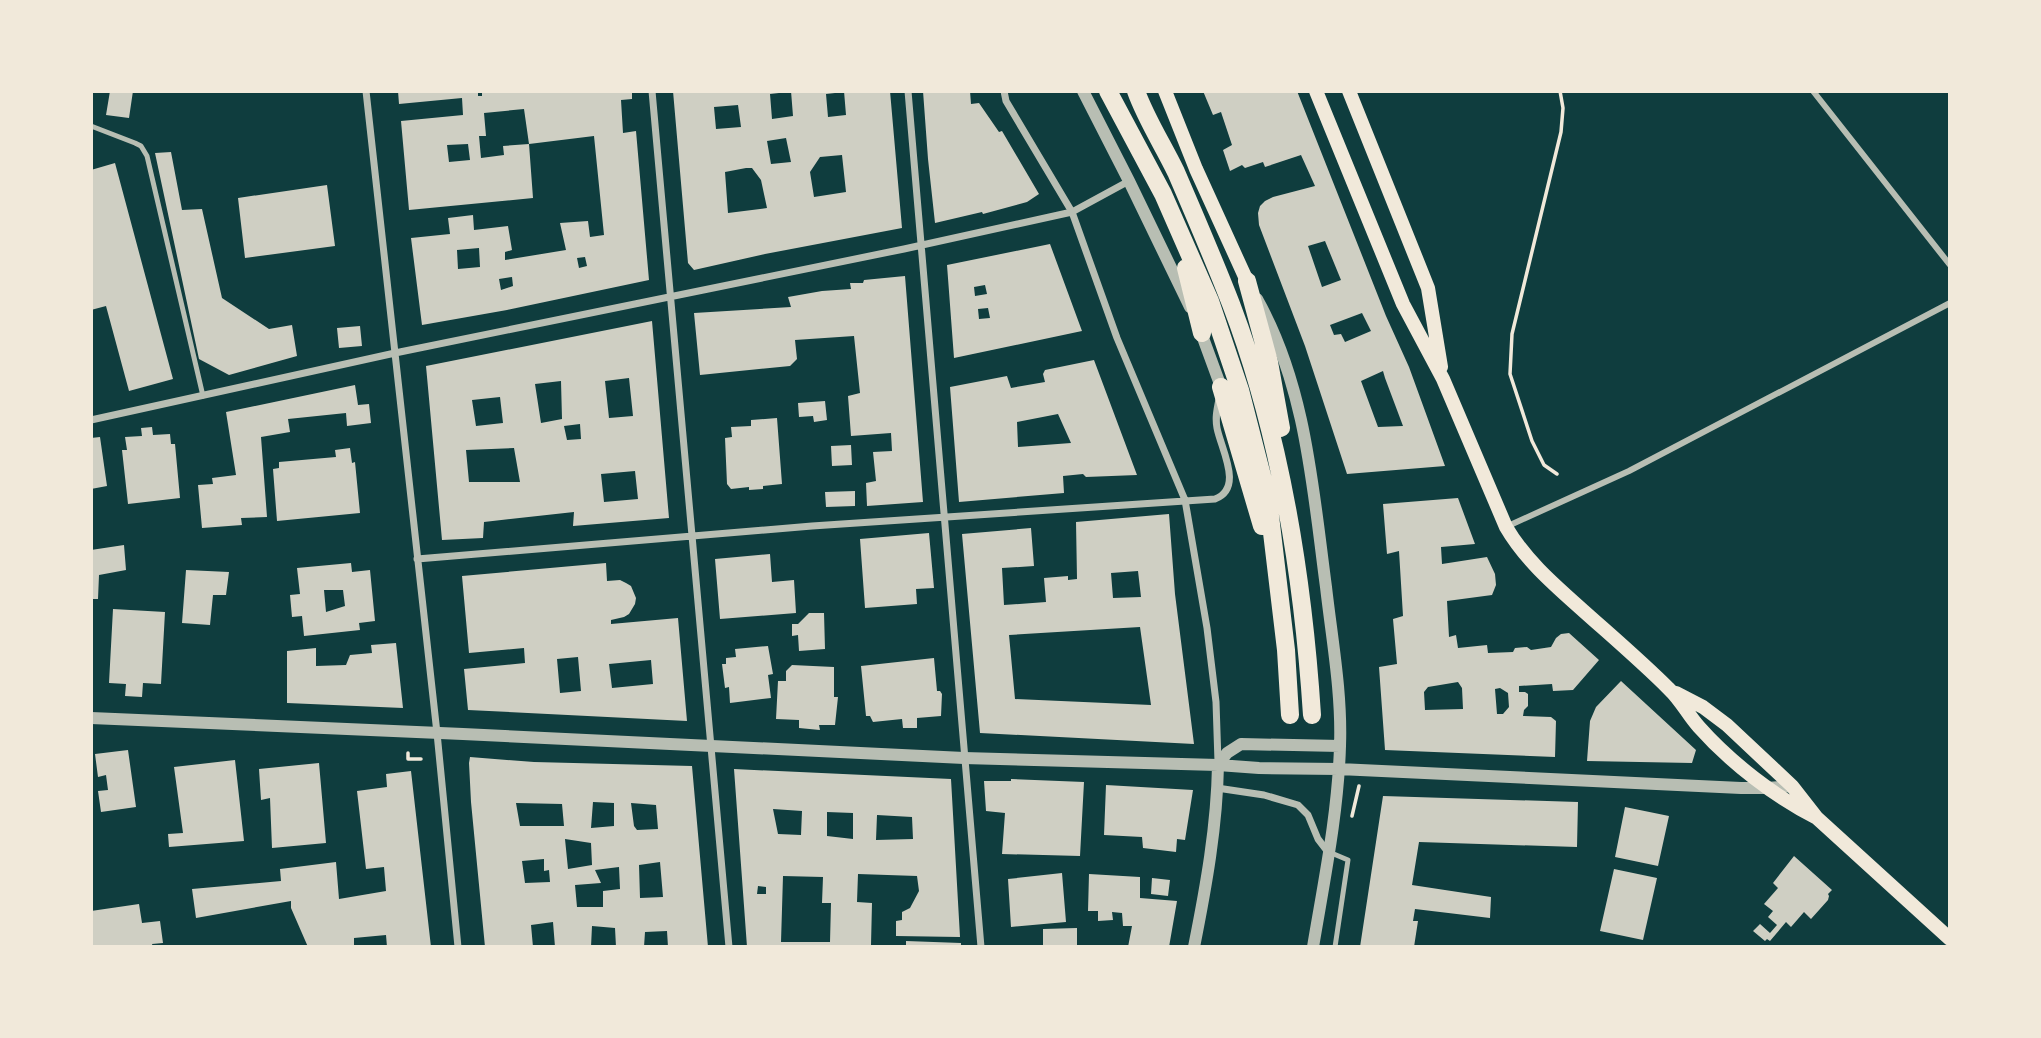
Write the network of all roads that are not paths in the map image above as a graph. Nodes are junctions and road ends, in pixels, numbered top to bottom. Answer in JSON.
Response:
{"nodes":[{"id":1,"x":366,"y":91,"type":"edge"},
{"id":2,"x":652,"y":91,"type":"edge"},
{"id":3,"x":908,"y":91,"type":"edge"},
{"id":4,"x":1004,"y":91,"type":"edge"},
{"id":5,"x":1083,"y":91,"type":"edge"},
{"id":6,"x":1108,"y":91,"type":"edge"},
{"id":7,"x":1136,"y":91,"type":"edge"},
{"id":8,"x":1165,"y":91,"type":"edge"},
{"id":9,"x":1316,"y":91,"type":"edge"},
{"id":10,"x":1349,"y":91,"type":"edge"},
{"id":11,"x":1813,"y":91,"type":"edge"},
{"id":12,"x":91,"y":126,"type":"edge"},
{"id":13,"x":1129,"y":181,"type":"junction"},
{"id":14,"x":1072,"y":212,"type":"junction"},
{"id":15,"x":1175,"y":223,"type":"junction"},
{"id":16,"x":921,"y":245,"type":"junction"},
{"id":17,"x":1950,"y":265,"type":"edge"},
{"id":18,"x":1247,"y":281,"type":"junction"},
{"id":19,"x":670,"y":296,"type":"junction"},
{"id":20,"x":1948,"y":304,"type":"edge"},
{"id":21,"x":1202,"y":333,"type":"junction"},
{"id":22,"x":395,"y":353,"type":"junction"},
{"id":23,"x":1443,"y":379,"type":"junction"},
{"id":24,"x":1221,"y":387,"type":"junction"},
{"id":25,"x":203,"y":396,"type":"junction"},
{"id":26,"x":91,"y":420,"type":"edge"},
{"id":27,"x":1285,"y":495,"type":"junction"},
{"id":28,"x":1185,"y":500,"type":"junction"},
{"id":29,"x":944,"y":518,"type":"junction"},
{"id":30,"x":1506,"y":527,"type":"junction"},
{"id":31,"x":691,"y":536,"type":"junction"},
{"id":32,"x":417,"y":559,"type":"junction"},
{"id":33,"x":1277,"y":577,"type":"junction"},
{"id":34,"x":1672,"y":691,"type":"junction"},
{"id":35,"x":1290,"y":715,"type":"dead end"},
{"id":36,"x":1312,"y":715,"type":"dead end"},
{"id":37,"x":91,"y":719,"type":"edge"},
{"id":38,"x":437,"y":733,"type":"junction"},
{"id":39,"x":710,"y":746,"type":"junction"},
{"id":40,"x":1340,"y":746,"type":"junction"},
{"id":41,"x":964,"y":758,"type":"junction"},
{"id":42,"x":1218,"y":765,"type":"junction"},
{"id":43,"x":1339,"y":769,"type":"junction"},
{"id":44,"x":1792,"y":786,"type":"junction"},
{"id":45,"x":1217,"y":788,"type":"junction"},
{"id":46,"x":1767,"y":788,"type":"junction"},
{"id":47,"x":1817,"y":818,"type":"junction"},
{"id":48,"x":1329,"y":852,"type":"junction"},
{"id":49,"x":1950,"y":939,"type":"edge"},
{"id":50,"x":458,"y":947,"type":"edge"},
{"id":51,"x":729,"y":947,"type":"edge"},
{"id":52,"x":981,"y":947,"type":"edge"},
{"id":53,"x":1194,"y":947,"type":"edge"},
{"id":54,"x":1313,"y":947,"type":"edge"},
{"id":55,"x":1335,"y":947,"type":"edge"}],
"edges":[{"from":1,"to":22,"type":"street"},
{"from":2,"to":19,"type":"street"},
{"from":3,"to":16,"type":"street"},
{"from":4,"to":14,"type":"street"},
{"from":5,"to":13,"type":"street"},
{"from":6,"to":15,"type":"main road"},
{"from":7,"to":27,"type":"main road"},
{"from":8,"to":18,"type":"main road"},
{"from":9,"to":23,"type":"main road"},
{"from":10,"to":23,"type":"main road"},
{"from":11,"to":17,"type":"street"},
{"from":12,"to":25,"type":"lane"},
{"from":13,"to":14,"type":"street"},
{"from":13,"to":21,"type":"street"},
{"from":14,"to":16,"type":"street"},
{"from":14,"to":28,"type":"street"},
{"from":15,"to":21,"type":"main road"},
{"from":15,"to":33,"type":"main road"},
{"from":16,"to":19,"type":"street"},
{"from":16,"to":29,"type":"street"},
{"from":18,"to":27,"type":"main road"},
{"from":18,"to":40,"type":"street"},
{"from":19,"to":22,"type":"street"},
{"from":19,"to":31,"type":"street"},
{"from":20,"to":30,"type":"street"},
{"from":21,"to":24,"type":"street"},
{"from":22,"to":25,"type":"street"},
{"from":22,"to":32,"type":"street"},
{"from":23,"to":30,"type":"main road"},
{"from":24,"to":28,"type":"street"},
{"from":24,"to":33,"type":"main road"},
{"from":25,"to":26,"type":"street"},
{"from":27,"to":36,"type":"main road"},
{"from":28,"to":29,"type":"street"},
{"from":28,"to":42,"type":"street"},
{"from":29,"to":31,"type":"street"},
{"from":29,"to":41,"type":"street"},
{"from":30,"to":34,"type":"main road"},
{"from":31,"to":32,"type":"street"},
{"from":31,"to":39,"type":"street"},
{"from":32,"to":38,"type":"street"},
{"from":33,"to":35,"type":"main road"},
{"from":34,"to":44,"type":"main road"},
{"from":34,"to":46,"type":"main road"},
{"from":37,"to":38,"type":"street"},
{"from":38,"to":39,"type":"street"},
{"from":38,"to":50,"type":"street"},
{"from":39,"to":41,"type":"street"},
{"from":39,"to":51,"type":"street"},
{"from":40,"to":42,"type":"street"},
{"from":40,"to":43,"type":"street"},
{"from":41,"to":42,"type":"street"},
{"from":41,"to":52,"type":"street"},
{"from":42,"to":43,"type":"street"},
{"from":42,"to":45,"type":"street"},
{"from":43,"to":46,"type":"street"},
{"from":43,"to":48,"type":"street"},
{"from":44,"to":46,"type":"street"},
{"from":44,"to":47,"type":"main road"},
{"from":45,"to":48,"type":"street"},
{"from":45,"to":53,"type":"street"},
{"from":46,"to":47,"type":"main road"},
{"from":47,"to":49,"type":"main road"},
{"from":48,"to":54,"type":"street"},
{"from":48,"to":55,"type":"lane"}]}
